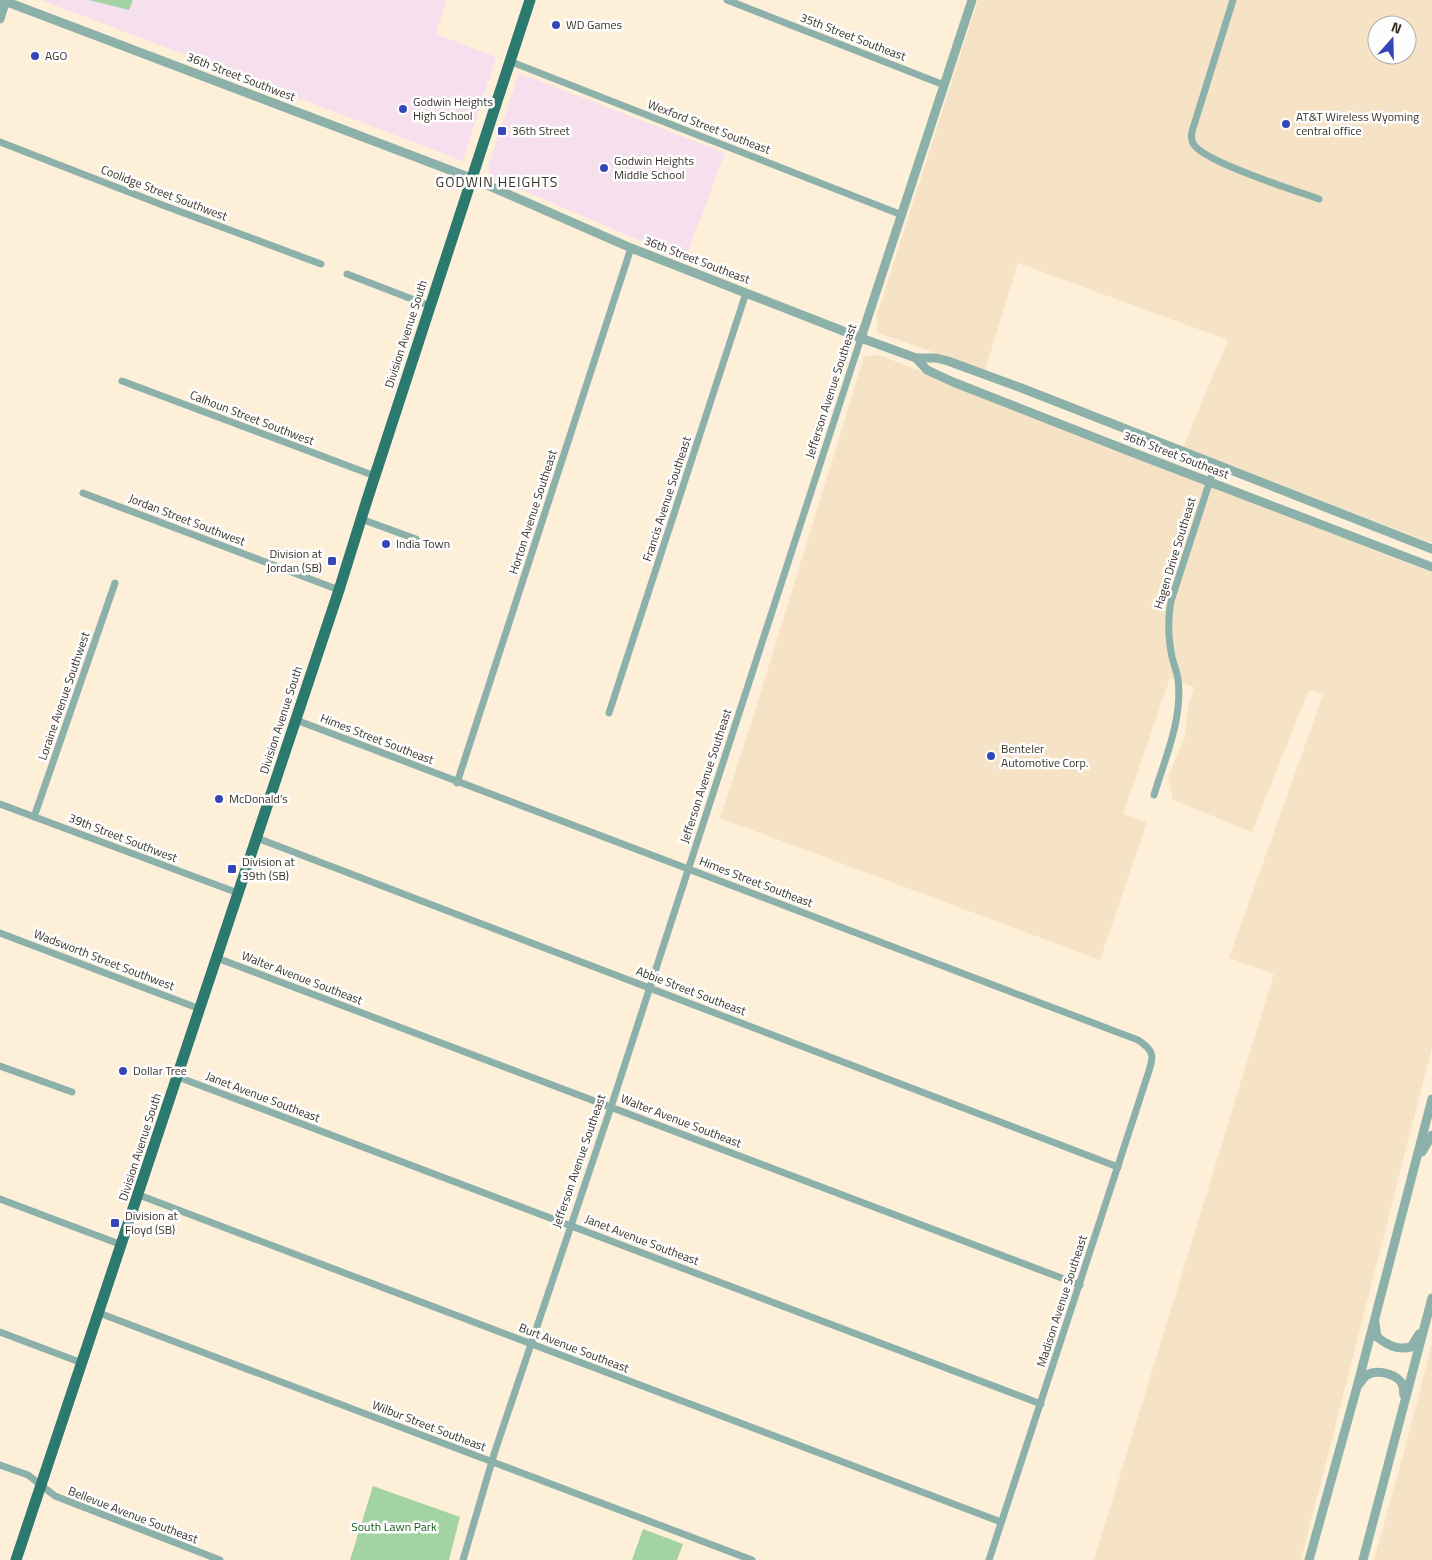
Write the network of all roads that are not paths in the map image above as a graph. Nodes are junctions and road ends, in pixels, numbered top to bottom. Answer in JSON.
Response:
{"nodes":[{"id":1,"x":5,"y":0,"type":"edge"},
{"id":2,"x":530,"y":0,"type":"edge"},
{"id":3,"x":727,"y":0,"type":"edge"},
{"id":4,"x":972,"y":0,"type":"edge"},
{"id":5,"x":1233,"y":0,"type":"edge"},
{"id":6,"x":0,"y":19,"type":"edge"},
{"id":7,"x":509,"y":61,"type":"junction"},
{"id":8,"x":944,"y":85,"type":"junction"},
{"id":9,"x":0,"y":142,"type":"edge"},
{"id":10,"x":471,"y":178,"type":"junction"},
{"id":11,"x":1319,"y":199,"type":"dead end"},
{"id":12,"x":902,"y":215,"type":"junction"},
{"id":13,"x":631,"y":248,"type":"junction"},
{"id":14,"x":321,"y":264,"type":"dead end"},
{"id":15,"x":347,"y":274,"type":"dead end"},
{"id":16,"x":746,"y":293,"type":"junction"},
{"id":17,"x":430,"y":306,"type":"junction"},
{"id":18,"x":861,"y":338,"type":"junction"},
{"id":19,"x":916,"y":358,"type":"junction"},
{"id":20,"x":122,"y":381,"type":"dead end"},
{"id":21,"x":1215,"y":465,"type":"junction"},
{"id":22,"x":375,"y":476,"type":"junction"},
{"id":23,"x":1209,"y":482,"type":"junction"},
{"id":24,"x":83,"y":493,"type":"dead end"},
{"id":25,"x":361,"y":519,"type":"junction"},
{"id":26,"x":416,"y":539,"type":"dead end"},
{"id":27,"x":1432,"y":549,"type":"edge"},
{"id":28,"x":1432,"y":567,"type":"edge"},
{"id":29,"x":116,"y":583,"type":"dead end"},
{"id":30,"x":339,"y":590,"type":"junction"},
{"id":31,"x":608,"y":713,"type":"dead end"},
{"id":32,"x":296,"y":720,"type":"junction"},
{"id":33,"x":457,"y":783,"type":"junction"},
{"id":34,"x":1154,"y":795,"type":"dead end"},
{"id":35,"x":0,"y":804,"type":"edge"},
{"id":36,"x":34,"y":817,"type":"junction"},
{"id":37,"x":257,"y":838,"type":"junction"},
{"id":38,"x":689,"y":868,"type":"junction"},
{"id":39,"x":238,"y":893,"type":"junction"},
{"id":40,"x":0,"y":933,"type":"edge"},
{"id":41,"x":217,"y":958,"type":"junction"},
{"id":42,"x":649,"y":987,"type":"junction"},
{"id":43,"x":200,"y":1009,"type":"junction"},
{"id":44,"x":1150,"y":1049,"type":"joint"},
{"id":45,"x":0,"y":1066,"type":"edge"},
{"id":46,"x":178,"y":1076,"type":"junction"},
{"id":47,"x":72,"y":1092,"type":"dead end"},
{"id":48,"x":1432,"y":1099,"type":"edge"},
{"id":49,"x":611,"y":1107,"type":"junction"},
{"id":50,"x":1432,"y":1135,"type":"edge"},
{"id":51,"x":1415,"y":1164,"type":"junction"},
{"id":52,"x":1118,"y":1167,"type":"junction"},
{"id":53,"x":139,"y":1195,"type":"junction"},
{"id":54,"x":0,"y":1199,"type":"edge"},
{"id":55,"x":570,"y":1224,"type":"junction"},
{"id":56,"x":122,"y":1244,"type":"junction"},
{"id":57,"x":1080,"y":1285,"type":"junction"},
{"id":58,"x":1432,"y":1298,"type":"edge"},
{"id":59,"x":99,"y":1313,"type":"junction"},
{"id":60,"x":1374,"y":1320,"type":"junction"},
{"id":61,"x":1425,"y":1325,"type":"junction"},
{"id":62,"x":0,"y":1332,"type":"edge"},
{"id":63,"x":531,"y":1343,"type":"junction"},
{"id":64,"x":82,"y":1363,"type":"junction"},
{"id":65,"x":1357,"y":1387,"type":"junction"},
{"id":66,"x":1404,"y":1402,"type":"junction"},
{"id":67,"x":1041,"y":1404,"type":"junction"},
{"id":68,"x":491,"y":1462,"type":"junction"},
{"id":69,"x":0,"y":1465,"type":"edge"},
{"id":70,"x":41,"y":1486,"type":"junction"},
{"id":71,"x":1001,"y":1522,"type":"junction"},
{"id":72,"x":1313,"y":1547,"type":"junction"},
{"id":73,"x":16,"y":1560,"type":"edge"},
{"id":74,"x":220,"y":1560,"type":"edge"},
{"id":75,"x":463,"y":1560,"type":"edge"},
{"id":76,"x":752,"y":1560,"type":"edge"},
{"id":77,"x":989,"y":1560,"type":"edge"},
{"id":78,"x":1309,"y":1560,"type":"edge"},
{"id":79,"x":1313,"y":1560,"type":"edge"},
{"id":80,"x":1363,"y":1560,"type":"edge"}],
"edges":[{"from":1,"to":6,"type":"street"},
{"from":1,"to":10,"type":"street","name":"36th Street Southwest"},
{"from":2,"to":7,"type":"main road","name":"Division Avenue South"},
{"from":3,"to":8,"type":"street","name":"35th Street Southeast"},
{"from":4,"to":8,"type":"street","name":"Jefferson Avenue Southeast"},
{"from":5,"to":11,"type":"street"},
{"from":7,"to":10,"type":"main road","name":"Division Avenue South"},
{"from":7,"to":12,"type":"street","name":"Wexford Street Southeast"},
{"from":8,"to":12,"type":"street","name":"Jefferson Avenue Southeast"},
{"from":9,"to":14,"type":"street","name":"Coolidge Street Southwest"},
{"from":10,"to":13,"type":"street","name":"36th Street Southeast"},
{"from":10,"to":17,"type":"main road","name":"Division Avenue South"},
{"from":12,"to":18,"type":"street","name":"Jefferson Avenue Southeast"},
{"from":13,"to":16,"type":"street","name":"36th Street Southeast"},
{"from":13,"to":33,"type":"street","name":"Horton Avenue Southeast"},
{"from":15,"to":17,"type":"street"},
{"from":16,"to":18,"type":"street","name":"36th Street Southeast"},
{"from":16,"to":31,"type":"street","name":"Francis Avenue Southeast"},
{"from":17,"to":22,"type":"main road","name":"Division Avenue South"},
{"from":18,"to":19,"type":"street","name":"36th Street Southeast"},
{"from":18,"to":38,"type":"street","name":"Jefferson Avenue Southeast"},
{"from":19,"to":21,"type":"street","name":"36th Street Southeast"},
{"from":19,"to":23,"type":"street","name":"36th Street Southeast"},
{"from":20,"to":22,"type":"street","name":"Calhoun Street Southwest"},
{"from":21,"to":23,"type":"street","name":"Hagen Drive Southeast"},
{"from":21,"to":27,"type":"street","name":"36th Street Southeast"},
{"from":22,"to":25,"type":"main road","name":"Division Avenue South"},
{"from":23,"to":28,"type":"street","name":"36th Street Southeast"},
{"from":23,"to":34,"type":"street","name":"Hagen Drive Southeast"},
{"from":24,"to":30,"type":"street","name":"Jordan Street Southwest"},
{"from":25,"to":26,"type":"street"},
{"from":25,"to":30,"type":"main road","name":"Division Avenue South"},
{"from":29,"to":36,"type":"street","name":"Loraine Avenue Southwest"},
{"from":30,"to":32,"type":"main road","name":"Division Avenue South"},
{"from":32,"to":33,"type":"street","name":"Himes Street Southeast"},
{"from":32,"to":37,"type":"main road","name":"Division Avenue South"},
{"from":33,"to":38,"type":"street","name":"Himes Street Southeast"},
{"from":35,"to":36,"type":"street","name":"39th Street Southwest"},
{"from":36,"to":39,"type":"street","name":"39th Street Southwest"},
{"from":37,"to":39,"type":"main road","name":"Division Avenue South"},
{"from":37,"to":42,"type":"street","name":"Abbie Street Southeast"},
{"from":38,"to":42,"type":"street","name":"Jefferson Avenue Southeast"},
{"from":38,"to":44,"type":"street","name":"Himes Street Southeast"},
{"from":39,"to":41,"type":"main road","name":"Division Avenue South"},
{"from":40,"to":43,"type":"street","name":"Wadsworth Street Southwest"},
{"from":41,"to":43,"type":"main road","name":"Division Avenue South"},
{"from":41,"to":49,"type":"street","name":"Walter Avenue Southeast"},
{"from":42,"to":49,"type":"street","name":"Jefferson Avenue Southeast"},
{"from":42,"to":52,"type":"street","name":"Abbie Street Southeast"},
{"from":43,"to":46,"type":"main road","name":"Division Avenue South"},
{"from":44,"to":52,"type":"street","name":"Madison Avenue Southeast"},
{"from":45,"to":47,"type":"street"},
{"from":46,"to":53,"type":"main road","name":"Division Avenue South"},
{"from":46,"to":55,"type":"street","name":"Janet Avenue Southeast"},
{"from":48,"to":51,"type":"street"},
{"from":49,"to":55,"type":"street","name":"Jefferson Avenue Southeast"},
{"from":49,"to":57,"type":"street","name":"Walter Avenue Southeast"},
{"from":50,"to":51,"type":"street"},
{"from":51,"to":60,"type":"street"},
{"from":52,"to":57,"type":"street","name":"Madison Avenue Southeast"},
{"from":53,"to":56,"type":"main road","name":"Division Avenue South"},
{"from":53,"to":63,"type":"street","name":"Burt Avenue Southeast"},
{"from":54,"to":56,"type":"street"},
{"from":55,"to":63,"type":"street","name":"Jefferson Avenue Southeast"},
{"from":55,"to":67,"type":"street","name":"Janet Avenue Southeast"},
{"from":56,"to":59,"type":"main road","name":"Division Avenue South"},
{"from":57,"to":67,"type":"street","name":"Madison Avenue Southeast"},
{"from":58,"to":61,"type":"street"},
{"from":59,"to":64,"type":"main road","name":"Division Avenue South"},
{"from":59,"to":68,"type":"street","name":"Wilbur Street Southeast"},
{"from":60,"to":61,"type":"street"},
{"from":60,"to":65,"type":"street"},
{"from":61,"to":66,"type":"street"},
{"from":62,"to":64,"type":"street"},
{"from":63,"to":68,"type":"street","name":"Jefferson Avenue Southeast"},
{"from":63,"to":71,"type":"street","name":"Burt Avenue Southeast"},
{"from":64,"to":70,"type":"main road","name":"Division Avenue South"},
{"from":65,"to":66,"type":"street"},
{"from":65,"to":72,"type":"street"},
{"from":66,"to":80,"type":"street"},
{"from":67,"to":71,"type":"street","name":"Madison Avenue Southeast"},
{"from":68,"to":75,"type":"street","name":"Jefferson Avenue Southeast"},
{"from":68,"to":76,"type":"street","name":"Wilbur Street Southeast"},
{"from":69,"to":70,"type":"street","name":"Bellevue Avenue Southeast"},
{"from":70,"to":73,"type":"main road","name":"Division Avenue South"},
{"from":70,"to":74,"type":"street","name":"Bellevue Avenue Southeast"},
{"from":71,"to":77,"type":"street","name":"Madison Avenue Southeast"},
{"from":72,"to":78,"type":"street"},
{"from":72,"to":79,"type":"street"}]}
